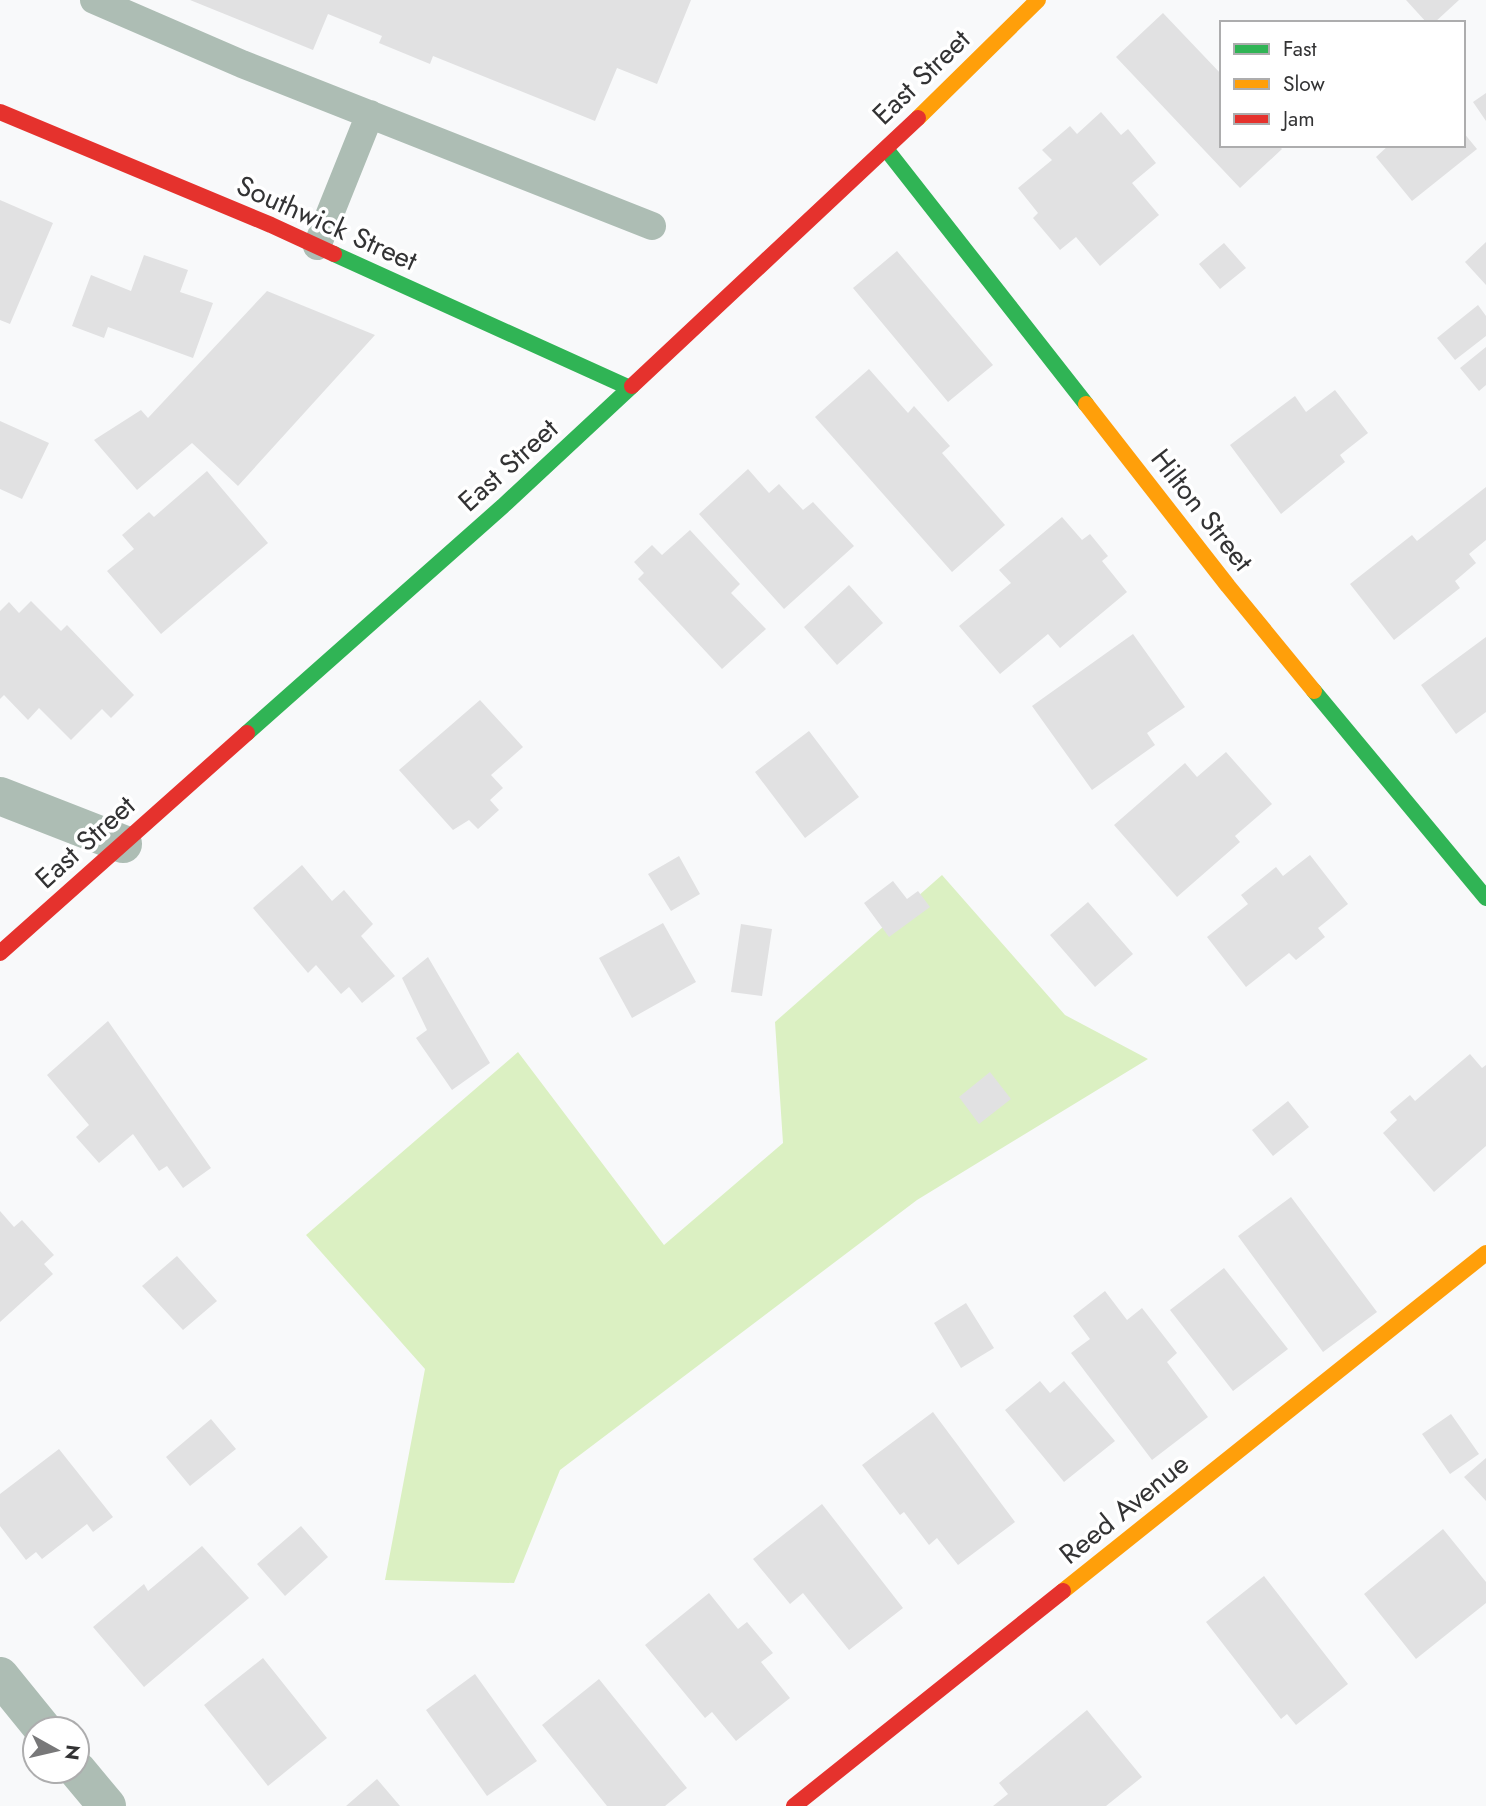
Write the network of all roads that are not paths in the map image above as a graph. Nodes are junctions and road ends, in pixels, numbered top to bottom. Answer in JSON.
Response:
{"nodes":[{"id":1,"x":94,"y":0,"type":"edge"},
{"id":2,"x":1038,"y":0,"type":"edge"},
{"id":3,"x":0,"y":111,"type":"edge"},
{"id":4,"x":370,"y":114,"type":"junction"},
{"id":5,"x":886,"y":149,"type":"junction"},
{"id":6,"x":652,"y":226,"type":"dead end"},
{"id":7,"x":317,"y":246,"type":"junction"},
{"id":8,"x":630,"y":388,"type":"junction"},
{"id":9,"x":0,"y":796,"type":"edge"},
{"id":10,"x":123,"y":844,"type":"junction"},
{"id":11,"x":1486,"y":898,"type":"edge"},
{"id":12,"x":0,"y":953,"type":"edge"},
{"id":13,"x":1486,"y":1253,"type":"edge"},
{"id":14,"x":0,"y":1676,"type":"edge"},
{"id":15,"x":32,"y":1715,"type":"edge"},
{"id":16,"x":90,"y":1785,"type":"edge"},
{"id":17,"x":107,"y":1806,"type":"edge"},
{"id":18,"x":794,"y":1806,"type":"edge"}],
"edges":[{"from":1,"to":4,"type":"lane"},
{"from":2,"to":5,"type":"street","name":"East Street"},
{"from":3,"to":7,"type":"street","name":"Southwick Street"},
{"from":4,"to":6,"type":"lane"},
{"from":4,"to":7,"type":"lane"},
{"from":5,"to":8,"type":"street","name":"East Street"},
{"from":5,"to":11,"type":"street","name":"Hilton Street"},
{"from":7,"to":8,"type":"street","name":"Southwick Street"},
{"from":8,"to":10,"type":"street","name":"East Street"},
{"from":9,"to":10,"type":"street"},
{"from":10,"to":12,"type":"street","name":"East Street"},
{"from":13,"to":18,"type":"street","name":"Reed Avenue"},
{"from":14,"to":15,"type":"street"},
{"from":16,"to":17,"type":"street"}]}
